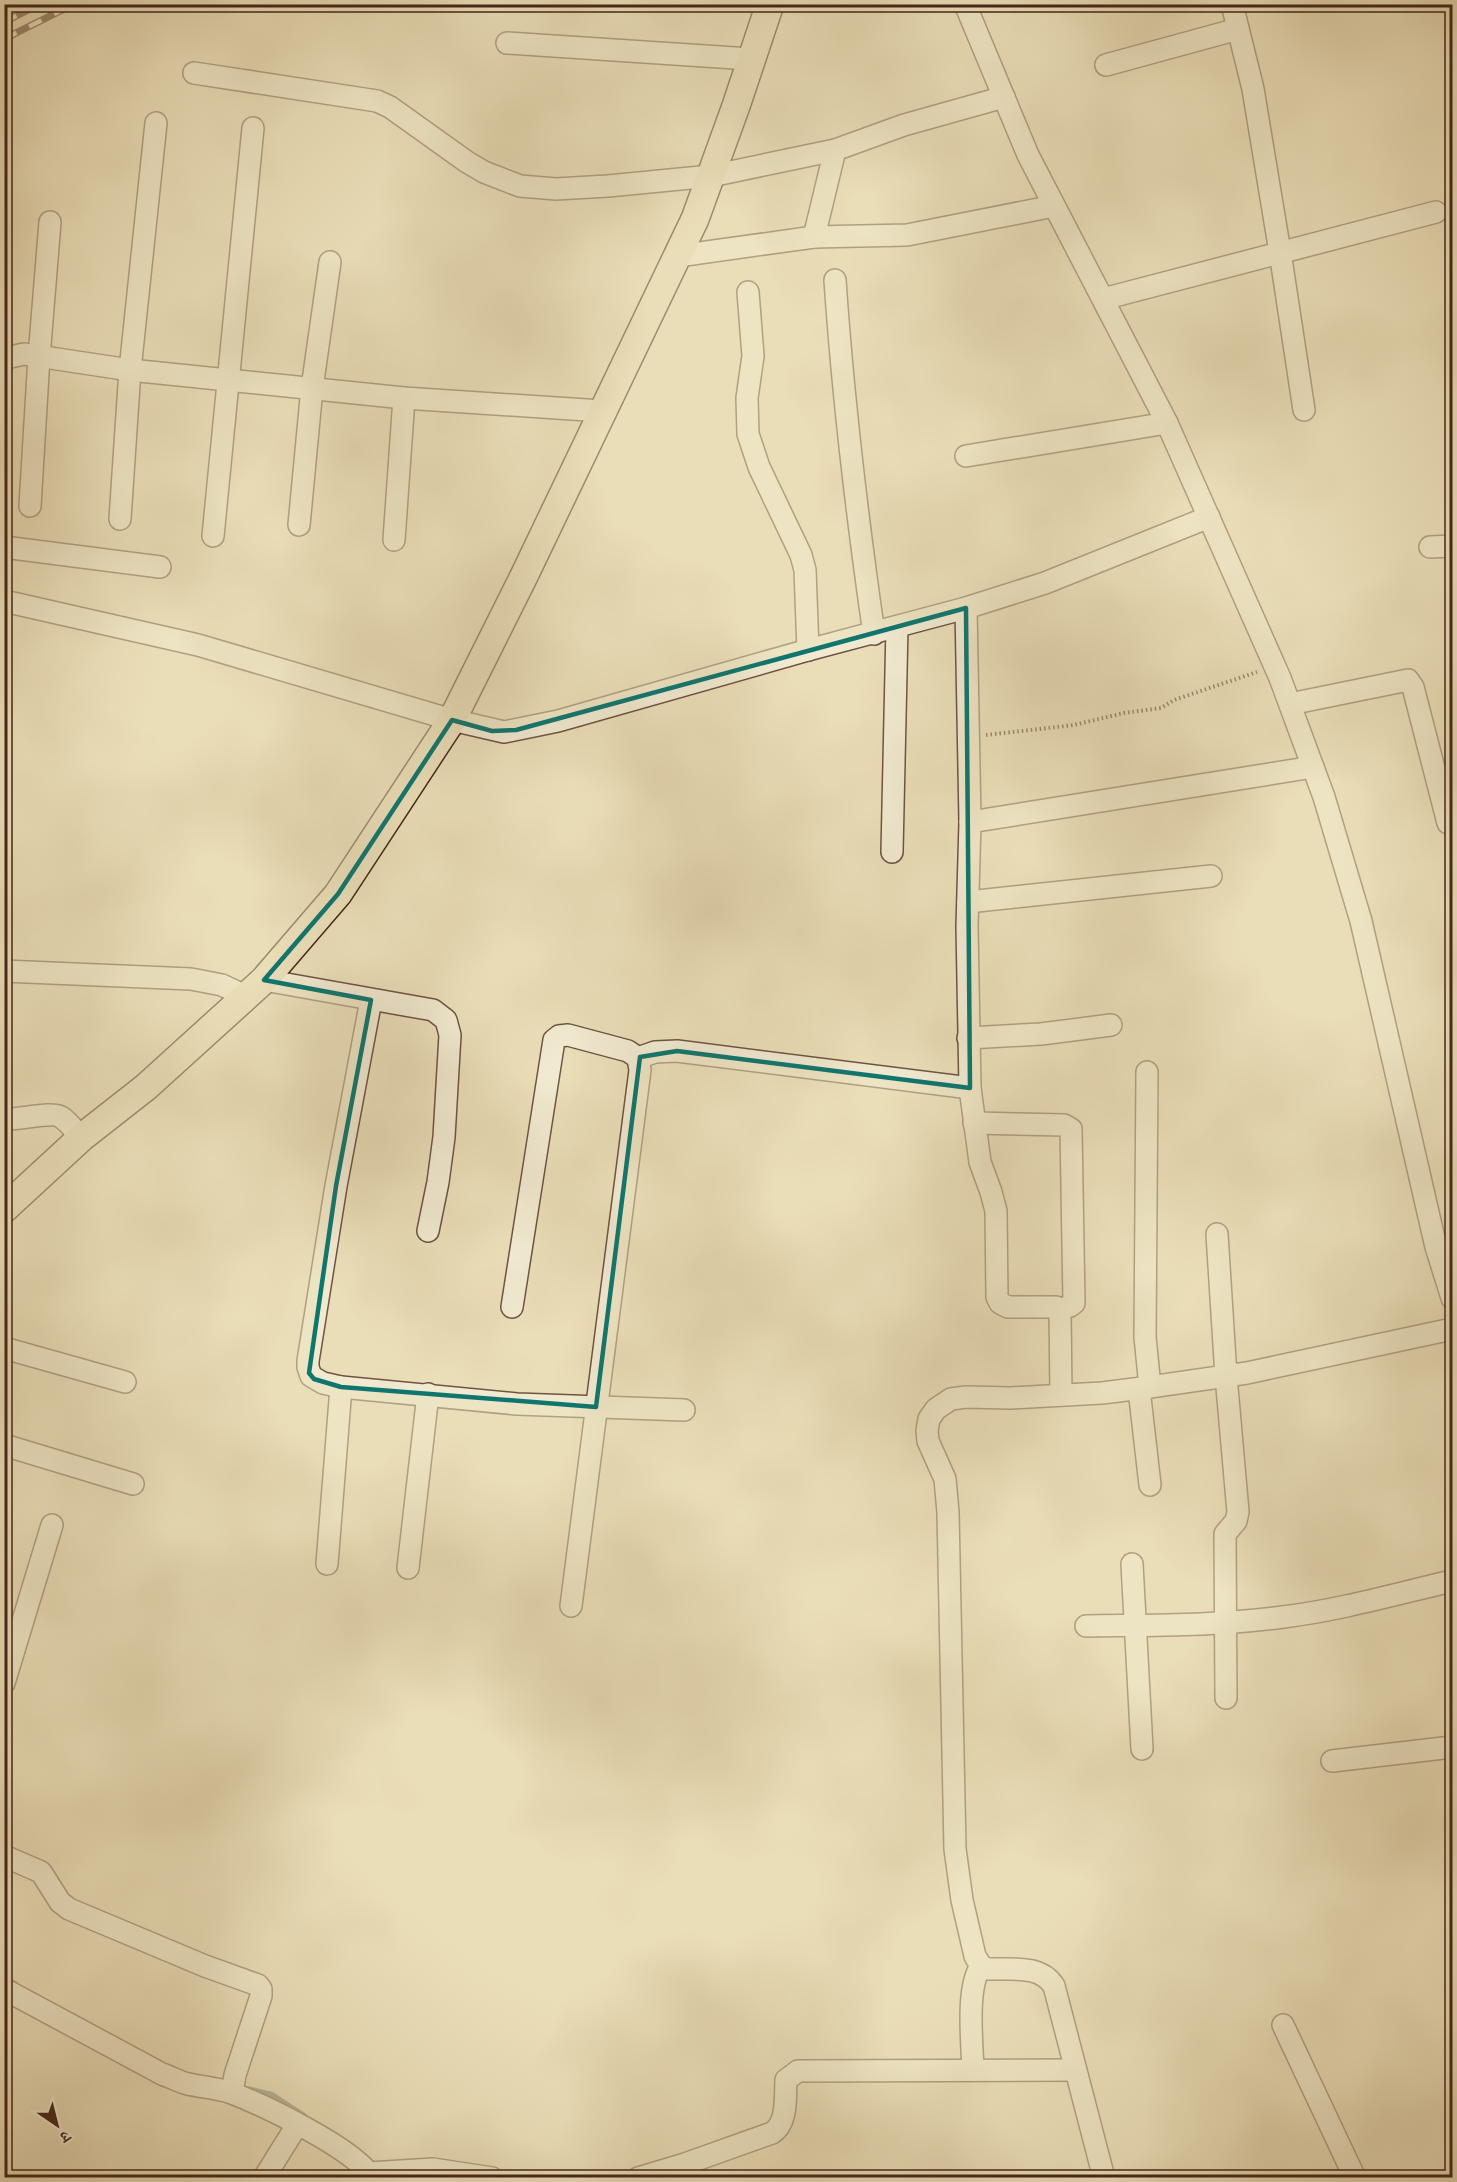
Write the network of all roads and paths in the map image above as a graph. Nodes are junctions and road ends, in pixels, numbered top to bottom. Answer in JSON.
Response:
{"nodes":[{"id":1,"x":770,"y":4,"type":"edge"},
{"id":2,"x":965,"y":4,"type":"edge"},
{"id":3,"x":1232,"y":4,"type":"edge"},
{"id":4,"x":1238,"y":29,"type":"junction"},
{"id":5,"x":507,"y":43,"type":"dead end"},
{"id":6,"x":750,"y":59,"type":"junction"},
{"id":7,"x":1106,"y":65,"type":"dead end"},
{"id":8,"x":194,"y":73,"type":"dead end"},
{"id":9,"x":1004,"y":97,"type":"junction"},
{"id":10,"x":156,"y":123,"type":"dead end"},
{"id":11,"x":253,"y":128,"type":"dead end"},
{"id":12,"x":835,"y":150,"type":"junction"},
{"id":13,"x":711,"y":176,"type":"junction"},
{"id":14,"x":1054,"y":206,"type":"junction"},
{"id":15,"x":1436,"y":212,"type":"dead end"},
{"id":16,"x":50,"y":222,"type":"dead end"},
{"id":17,"x":814,"y":237,"type":"junction"},
{"id":18,"x":1280,"y":252,"type":"junction"},
{"id":19,"x":678,"y":256,"type":"junction"},
{"id":20,"x":330,"y":262,"type":"dead end"},
{"id":21,"x":835,"y":280,"type":"dead end"},
{"id":22,"x":748,"y":291,"type":"dead end"},
{"id":23,"x":1103,"y":299,"type":"junction"},
{"id":24,"x":39,"y":357,"type":"junction"},
{"id":25,"x":4,"y":360,"type":"edge"},
{"id":26,"x":130,"y":370,"type":"junction"},
{"id":27,"x":227,"y":380,"type":"junction"},
{"id":28,"x":312,"y":388,"type":"junction"},
{"id":29,"x":404,"y":398,"type":"junction"},
{"id":30,"x":1304,"y":410,"type":"dead end"},
{"id":31,"x":602,"y":411,"type":"junction"},
{"id":32,"x":1167,"y":423,"type":"junction"},
{"id":33,"x":966,"y":456,"type":"dead end"},
{"id":34,"x":30,"y":506,"type":"dead end"},
{"id":35,"x":1209,"y":517,"type":"junction"},
{"id":36,"x":120,"y":519,"type":"dead end"},
{"id":37,"x":299,"y":525,"type":"dead end"},
{"id":38,"x":213,"y":536,"type":"dead end"},
{"id":39,"x":394,"y":540,"type":"dead end"},
{"id":40,"x":1452,"y":546,"type":"edge"},
{"id":41,"x":4,"y":547,"type":"edge"},
{"id":42,"x":1430,"y":548,"type":"dead end"},
{"id":43,"x":160,"y":567,"type":"dead end"},
{"id":44,"x":4,"y":601,"type":"edge"},
{"id":45,"x":966,"y":608,"type":"junction"},
{"id":46,"x":897,"y":627,"type":"junction"},
{"id":47,"x":874,"y":634,"type":"junction"},
{"id":48,"x":808,"y":650,"type":"junction"},
{"id":49,"x":1275,"y":665,"type":"junction"},
{"id":50,"x":1290,"y":704,"type":"junction"},
{"id":51,"x":452,"y":720,"type":"junction"},
{"id":52,"x":969,"y":736,"type":"junction"},
{"id":53,"x":1313,"y":767,"type":"junction"},
{"id":54,"x":970,"y":822,"type":"junction"},
{"id":55,"x":1448,"y":823,"type":"dead end"},
{"id":56,"x":892,"y":852,"type":"dead end"},
{"id":57,"x":1211,"y":876,"type":"dead end"},
{"id":58,"x":968,"y":902,"type":"junction"},
{"id":59,"x":4,"y":971,"type":"edge"},
{"id":60,"x":255,"y":988,"type":"junction"},
{"id":61,"x":371,"y":1000,"type":"junction"},
{"id":62,"x":1111,"y":1025,"type":"dead end"},
{"id":63,"x":969,"y":1038,"type":"junction"},
{"id":64,"x":638,"y":1058,"type":"junction"},
{"id":65,"x":1147,"y":1072,"type":"dead end"},
{"id":66,"x":970,"y":1088,"type":"junction"},
{"id":67,"x":4,"y":1119,"type":"edge"},
{"id":68,"x":974,"y":1123,"type":"junction"},
{"id":69,"x":81,"y":1138,"type":"junction"},
{"id":70,"x":4,"y":1209,"type":"edge"},
{"id":71,"x":428,"y":1230,"type":"dead end"},
{"id":72,"x":1217,"y":1234,"type":"dead end"},
{"id":73,"x":1452,"y":1298,"type":"edge"},
{"id":74,"x":512,"y":1307,"type":"dead end"},
{"id":75,"x":1059,"y":1310,"type":"junction"},
{"id":76,"x":1452,"y":1329,"type":"edge"},
{"id":77,"x":4,"y":1348,"type":"edge"},
{"id":78,"x":1226,"y":1376,"type":"junction"},
{"id":79,"x":125,"y":1382,"type":"dead end"},
{"id":80,"x":341,"y":1387,"type":"junction"},
{"id":81,"x":1145,"y":1388,"type":"junction"},
{"id":82,"x":428,"y":1394,"type":"junction"},
{"id":83,"x":1061,"y":1395,"type":"junction"},
{"id":84,"x":596,"y":1407,"type":"junction"},
{"id":85,"x":684,"y":1410,"type":"dead end"},
{"id":86,"x":4,"y":1445,"type":"edge"},
{"id":87,"x":133,"y":1484,"type":"dead end"},
{"id":88,"x":1149,"y":1485,"type":"dead end"},
{"id":89,"x":52,"y":1525,"type":"dead end"},
{"id":90,"x":327,"y":1564,"type":"dead end"},
{"id":91,"x":1132,"y":1564,"type":"dead end"},
{"id":92,"x":408,"y":1568,"type":"dead end"},
{"id":93,"x":1452,"y":1581,"type":"edge"},
{"id":94,"x":571,"y":1606,"type":"dead end"},
{"id":95,"x":1226,"y":1622,"type":"junction"},
{"id":96,"x":1086,"y":1626,"type":"dead end"},
{"id":97,"x":1136,"y":1626,"type":"junction"},
{"id":98,"x":4,"y":1683,"type":"edge"},
{"id":99,"x":1226,"y":1698,"type":"dead end"},
{"id":100,"x":1452,"y":1747,"type":"edge"},
{"id":101,"x":1142,"y":1749,"type":"dead end"},
{"id":102,"x":1332,"y":1761,"type":"dead end"},
{"id":103,"x":4,"y":1856,"type":"edge"},
{"id":104,"x":981,"y":1965,"type":"junction"},
{"id":105,"x":4,"y":1989,"type":"edge"},
{"id":106,"x":1283,"y":2025,"type":"dead end"},
{"id":107,"x":973,"y":2070,"type":"junction"},
{"id":108,"x":1075,"y":2070,"type":"junction"},
{"id":109,"x":233,"y":2085,"type":"junction"},
{"id":110,"x":297,"y":2125,"type":"junction"},
{"id":111,"x":378,"y":2173,"type":"edge"},
{"id":112,"x":264,"y":2178,"type":"edge"},
{"id":113,"x":492,"y":2178,"type":"edge"},
{"id":114,"x":638,"y":2178,"type":"edge"},
{"id":115,"x":1104,"y":2178,"type":"edge"},
{"id":116,"x":1355,"y":2178,"type":"edge"}],
"edges":[{"from":1,"to":6,"type":"main road"},
{"from":2,"to":9,"type":"street"},
{"from":3,"to":4,"type":"street"},
{"from":4,"to":7,"type":"street"},
{"from":4,"to":18,"type":"street"},
{"from":5,"to":6,"type":"street"},
{"from":6,"to":13,"type":"main road"},
{"from":8,"to":13,"type":"street"},
{"from":9,"to":12,"type":"street"},
{"from":9,"to":14,"type":"street"},
{"from":10,"to":26,"type":"street"},
{"from":11,"to":27,"type":"street"},
{"from":12,"to":13,"type":"street"},
{"from":12,"to":17,"type":"street"},
{"from":13,"to":19,"type":"main road"},
{"from":14,"to":17,"type":"street"},
{"from":14,"to":23,"type":"street"},
{"from":15,"to":18,"type":"street"},
{"from":16,"to":24,"type":"street"},
{"from":17,"to":19,"type":"street"},
{"from":18,"to":23,"type":"street"},
{"from":18,"to":30,"type":"street"},
{"from":19,"to":31,"type":"main road"},
{"from":20,"to":28,"type":"street"},
{"from":21,"to":47,"type":"street"},
{"from":22,"to":48,"type":"street"},
{"from":23,"to":32,"type":"street"},
{"from":24,"to":25,"type":"street"},
{"from":24,"to":26,"type":"street"},
{"from":24,"to":34,"type":"street"},
{"from":26,"to":27,"type":"street"},
{"from":26,"to":36,"type":"street"},
{"from":27,"to":28,"type":"street"},
{"from":27,"to":38,"type":"street"},
{"from":28,"to":29,"type":"street"},
{"from":28,"to":37,"type":"street"},
{"from":29,"to":31,"type":"street"},
{"from":29,"to":39,"type":"street"},
{"from":31,"to":51,"type":"main road"},
{"from":32,"to":33,"type":"street"},
{"from":32,"to":35,"type":"street"},
{"from":35,"to":45,"type":"street"},
{"from":35,"to":49,"type":"street"},
{"from":40,"to":42,"type":"street"},
{"from":41,"to":43,"type":"street"},
{"from":44,"to":51,"type":"street"},
{"from":45,"to":46,"type":"street"},
{"from":45,"to":52,"type":"street"},
{"from":46,"to":47,"type":"street"},
{"from":46,"to":56,"type":"street"},
{"from":47,"to":48,"type":"street"},
{"from":48,"to":51,"type":"street"},
{"from":49,"to":50,"type":"street"},
{"from":49,"to":52,"type":"path"},
{"from":50,"to":53,"type":"street"},
{"from":50,"to":55,"type":"street"},
{"from":51,"to":60,"type":"main road"},
{"from":52,"to":54,"type":"street"},
{"from":53,"to":54,"type":"street"},
{"from":53,"to":73,"type":"street"},
{"from":54,"to":58,"type":"street"},
{"from":57,"to":58,"type":"street"},
{"from":58,"to":63,"type":"street"},
{"from":59,"to":60,"type":"street"},
{"from":60,"to":61,"type":"street"},
{"from":60,"to":69,"type":"main road"},
{"from":61,"to":71,"type":"street"},
{"from":61,"to":80,"type":"street"},
{"from":62,"to":63,"type":"street"},
{"from":63,"to":66,"type":"street"},
{"from":64,"to":66,"type":"street"},
{"from":64,"to":74,"type":"street"},
{"from":64,"to":84,"type":"street"},
{"from":65,"to":81,"type":"street"},
{"from":66,"to":68,"type":"street"},
{"from":67,"to":69,"type":"street"},
{"from":68,"to":75,"type":"street"},
{"from":68,"to":75,"type":"street"},
{"from":69,"to":70,"type":"main road"},
{"from":72,"to":78,"type":"street"},
{"from":75,"to":83,"type":"street"},
{"from":76,"to":78,"type":"street"},
{"from":77,"to":79,"type":"street"},
{"from":78,"to":81,"type":"street"},
{"from":78,"to":95,"type":"street"},
{"from":80,"to":82,"type":"street"},
{"from":80,"to":90,"type":"street"},
{"from":81,"to":83,"type":"street"},
{"from":81,"to":88,"type":"street"},
{"from":82,"to":84,"type":"street"},
{"from":82,"to":92,"type":"street"},
{"from":83,"to":104,"type":"street"},
{"from":84,"to":85,"type":"street"},
{"from":84,"to":94,"type":"street"},
{"from":86,"to":87,"type":"street"},
{"from":89,"to":98,"type":"street"},
{"from":91,"to":97,"type":"street"},
{"from":93,"to":95,"type":"street"},
{"from":95,"to":97,"type":"street"},
{"from":95,"to":99,"type":"street"},
{"from":96,"to":97,"type":"street"},
{"from":97,"to":101,"type":"street"},
{"from":100,"to":102,"type":"street"},
{"from":103,"to":109,"type":"street"},
{"from":104,"to":107,"type":"street"},
{"from":104,"to":108,"type":"street"},
{"from":105,"to":109,"type":"street"},
{"from":106,"to":116,"type":"street"},
{"from":107,"to":108,"type":"street"},
{"from":107,"to":114,"type":"street"},
{"from":108,"to":115,"type":"street"},
{"from":109,"to":110,"type":"street"},
{"from":110,"to":111,"type":"street"},
{"from":110,"to":112,"type":"street"},
{"from":111,"to":113,"type":"street"}]}
